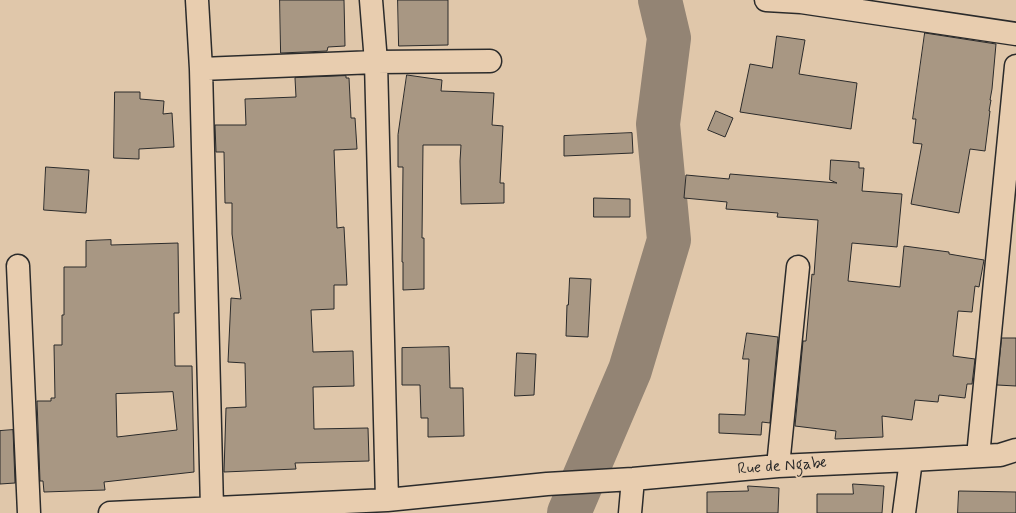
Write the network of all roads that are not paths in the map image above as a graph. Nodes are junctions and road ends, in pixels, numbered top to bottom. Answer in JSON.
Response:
{"nodes":[{"id":1,"x":197,"y":0,"type":"edge"},
{"id":2,"x":371,"y":0,"type":"edge"},
{"id":3,"x":766,"y":0,"type":"edge"},
{"id":4,"x":802,"y":1,"type":"edge"},
{"id":5,"x":1016,"y":34,"type":"edge"},
{"id":6,"x":490,"y":61,"type":"dead end"},
{"id":7,"x":376,"y":62,"type":"junction"},
{"id":8,"x":1016,"y":66,"type":"edge"},
{"id":9,"x":201,"y":70,"type":"junction"},
{"id":10,"x":1006,"y":262,"type":"edge"},
{"id":11,"x":18,"y":266,"type":"dead end"},
{"id":12,"x":798,"y":267,"type":"dead end"},
{"id":13,"x":978,"y":456,"type":"junction"},
{"id":14,"x":1011,"y":456,"type":"edge"},
{"id":15,"x":911,"y":460,"type":"junction"},
{"id":16,"x":778,"y":466,"type":"junction"},
{"id":17,"x":633,"y":479,"type":"junction"},
{"id":18,"x":387,"y":500,"type":"junction"},
{"id":19,"x":212,"y":508,"type":"junction"},
{"id":20,"x":29,"y":513,"type":"edge"},
{"id":21,"x":110,"y":513,"type":"edge"},
{"id":22,"x":630,"y":513,"type":"edge"},
{"id":23,"x":904,"y":513,"type":"edge"}],
"edges":[{"from":1,"to":9,"type":"street"},
{"from":2,"to":7,"type":"street"},
{"from":3,"to":4,"type":"street"},
{"from":4,"to":5,"type":"street"},
{"from":6,"to":7,"type":"street"},
{"from":7,"to":9,"type":"street"},
{"from":7,"to":18,"type":"street"},
{"from":8,"to":10,"type":"street"},
{"from":9,"to":19,"type":"street"},
{"from":10,"to":13,"type":"street"},
{"from":11,"to":20,"type":"street"},
{"from":12,"to":16,"type":"street"},
{"from":13,"to":14,"type":"street","name":"Rue de Ngabe"},
{"from":13,"to":15,"type":"street","name":"Rue de Ngabe"},
{"from":15,"to":16,"type":"street","name":"Rue de Ngabe"},
{"from":15,"to":23,"type":"street"},
{"from":16,"to":17,"type":"street","name":"Rue de Ngabe"},
{"from":17,"to":18,"type":"street","name":"Rue de Ngabe"},
{"from":17,"to":22,"type":"street"},
{"from":18,"to":19,"type":"street","name":"Rue de Ngabe"},
{"from":19,"to":21,"type":"street","name":"Rue de Ngabe"}]}
